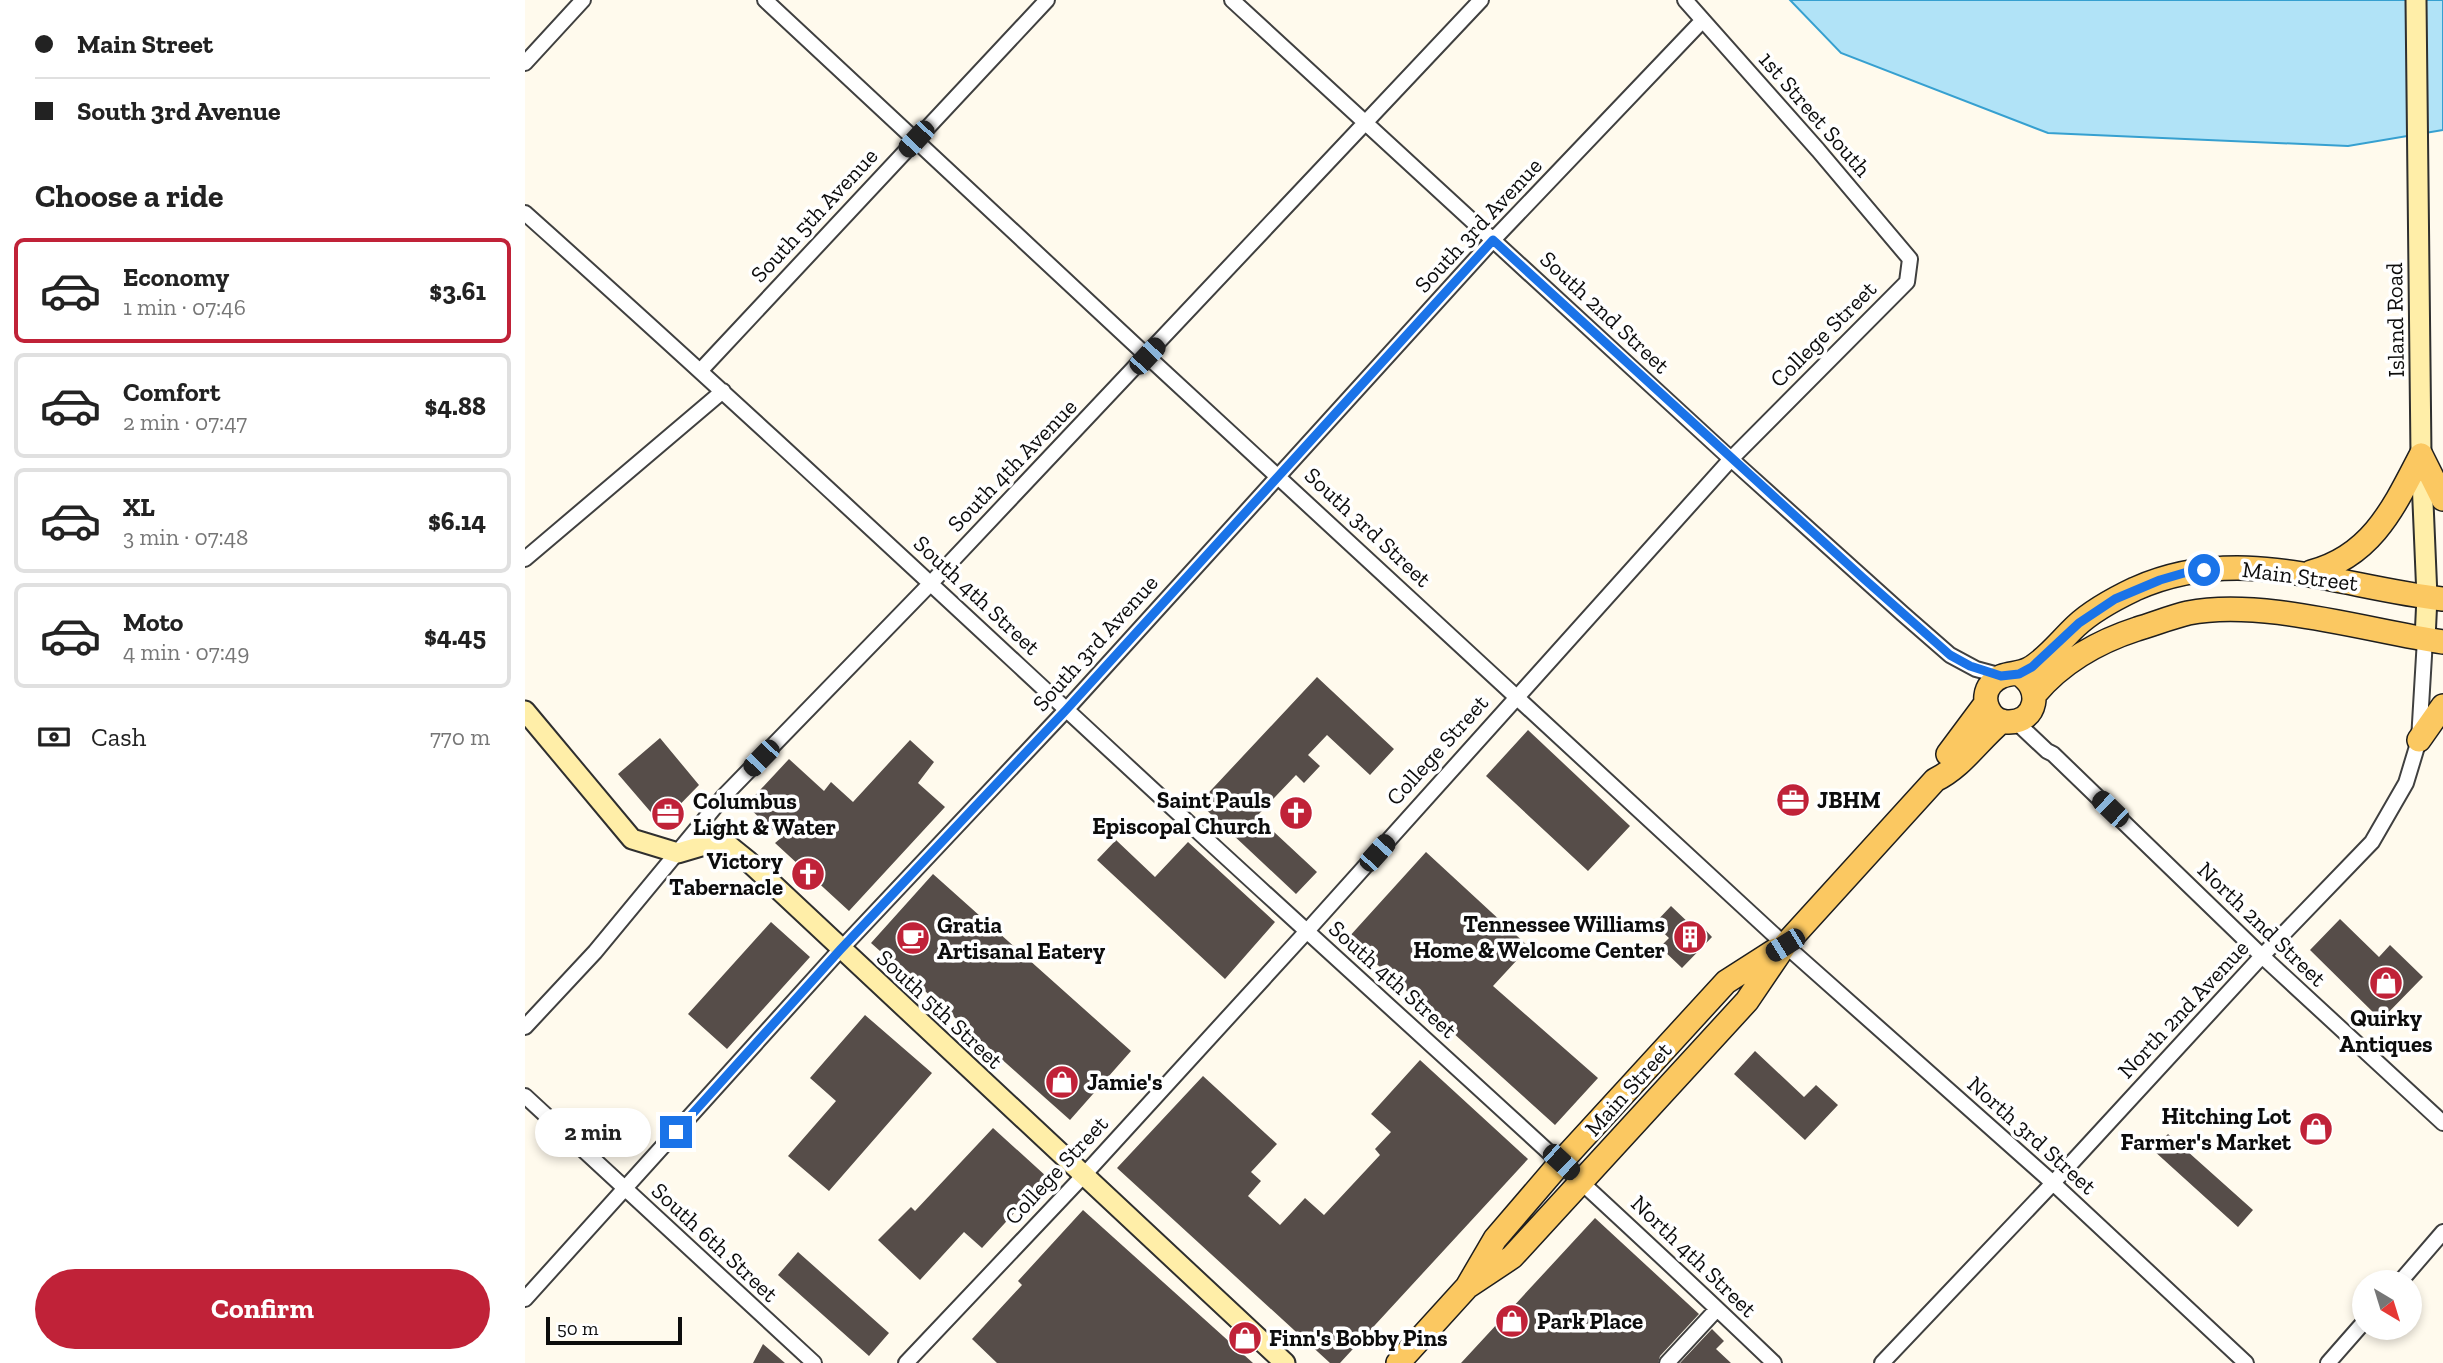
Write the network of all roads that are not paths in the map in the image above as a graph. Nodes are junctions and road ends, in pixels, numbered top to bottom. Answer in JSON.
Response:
{"nodes":[{"id":1,"x":583,"y":0,"type":"edge"},
{"id":2,"x":765,"y":0,"type":"edge"},
{"id":3,"x":1047,"y":0,"type":"edge"},
{"id":4,"x":1232,"y":0,"type":"edge"},
{"id":5,"x":1481,"y":0,"type":"edge"},
{"id":6,"x":1685,"y":0,"type":"edge"},
{"id":7,"x":2416,"y":0,"type":"edge"},
{"id":8,"x":1702,"y":21,"type":"junction"},
{"id":9,"x":525,"y":63,"type":"edge"},
{"id":10,"x":1367,"y":123,"type":"junction"},
{"id":11,"x":916,"y":139,"type":"junction"},
{"id":12,"x":525,"y":213,"type":"edge"},
{"id":13,"x":1493,"y":240,"type":"junction"},
{"id":14,"x":1910,"y":259,"type":"joint"},
{"id":15,"x":1147,"y":356,"type":"junction"},
{"id":16,"x":701,"y":370,"type":"junction"},
{"id":17,"x":723,"y":391,"type":"junction"},
{"id":18,"x":2421,"y":455,"type":"junction"},
{"id":19,"x":1731,"y":459,"type":"junction"},
{"id":20,"x":1279,"y":475,"type":"junction"},
{"id":21,"x":2443,"y":499,"type":"edge"},
{"id":22,"x":525,"y":559,"type":"edge"},
{"id":23,"x":2308,"y":573,"type":"junction"},
{"id":24,"x":931,"y":583,"type":"junction"},
{"id":25,"x":2435,"y":598,"type":"edge"},
{"id":26,"x":2434,"y":640,"type":"edge"},
{"id":27,"x":1950,"y":655,"type":"junction"},
{"id":28,"x":2010,"y":675,"type":"junction"},
{"id":29,"x":1517,"y":696,"type":"junction"},
{"id":30,"x":1986,"y":698,"type":"junction"},
{"id":31,"x":2443,"y":706,"type":"edge"},
{"id":32,"x":1066,"y":710,"type":"junction"},
{"id":33,"x":525,"y":711,"type":"edge"},
{"id":34,"x":2021,"y":711,"type":"junction"},
{"id":35,"x":2419,"y":740,"type":"junction"},
{"id":36,"x":2053,"y":754,"type":"junction"},
{"id":37,"x":1935,"y":780,"type":"junction"},
{"id":38,"x":678,"y":853,"type":"junction"},
{"id":39,"x":1307,"y":931,"type":"junction"},
{"id":40,"x":1785,"y":945,"type":"junction"},
{"id":41,"x":840,"y":950,"type":"junction"},
{"id":42,"x":2262,"y":956,"type":"junction"},
{"id":43,"x":525,"y":1027,"type":"edge"},
{"id":44,"x":525,"y":1096,"type":"edge"},
{"id":45,"x":2443,"y":1123,"type":"edge"},
{"id":46,"x":1561,"y":1162,"type":"junction"},
{"id":47,"x":1084,"y":1175,"type":"junction"},
{"id":48,"x":1582,"y":1182,"type":"junction"},
{"id":49,"x":2053,"y":1183,"type":"junction"},
{"id":50,"x":625,"y":1189,"type":"junction"},
{"id":51,"x":2443,"y":1232,"type":"edge"},
{"id":52,"x":2410,"y":1270,"type":"edge"},
{"id":53,"x":1467,"y":1287,"type":"junction"},
{"id":54,"x":525,"y":1299,"type":"edge"},
{"id":55,"x":1717,"y":1309,"type":"junction"},
{"id":56,"x":2352,"y":1336,"type":"edge"},
{"id":57,"x":814,"y":1363,"type":"edge"},
{"id":58,"x":906,"y":1363,"type":"edge"},
{"id":59,"x":1285,"y":1363,"type":"edge"},
{"id":60,"x":1398,"y":1363,"type":"edge"},
{"id":61,"x":1667,"y":1363,"type":"edge"},
{"id":62,"x":1774,"y":1363,"type":"edge"},
{"id":63,"x":1882,"y":1363,"type":"edge"},
{"id":64,"x":2246,"y":1363,"type":"edge"},
{"id":65,"x":2328,"y":1363,"type":"edge"}],
"edges":[{"from":1,"to":9,"type":"street"},
{"from":2,"to":11,"type":"street","name":"South 3rd Street"},
{"from":3,"to":11,"type":"street","name":"South 5th Avenue"},
{"from":4,"to":10,"type":"street","name":"South 2nd Street"},
{"from":5,"to":10,"type":"street","name":"South 4th Avenue"},
{"from":6,"to":8,"type":"street","name":"1st Street South"},
{"from":7,"to":18,"type":"street","name":"Island Road"},
{"from":8,"to":13,"type":"street","name":"South 3rd Avenue"},
{"from":8,"to":14,"type":"street","name":"1st Street South"},
{"from":10,"to":13,"type":"street","name":"South 2nd Street"},
{"from":10,"to":15,"type":"street","name":"South 4th Avenue"},
{"from":11,"to":15,"type":"street","name":"South 3rd Street"},
{"from":11,"to":16,"type":"street","name":"South 5th Avenue"},
{"from":12,"to":16,"type":"street","name":"South 4th Street"},
{"from":13,"to":19,"type":"street","name":"South 2nd Street"},
{"from":13,"to":20,"type":"street","name":"South 3rd Avenue"},
{"from":14,"to":19,"type":"street","name":"College Street"},
{"from":15,"to":20,"type":"street","name":"South 3rd Street"},
{"from":15,"to":24,"type":"street","name":"South 4th Avenue"},
{"from":16,"to":17,"type":"street","name":"South 4th Street"},
{"from":17,"to":22,"type":"street"},
{"from":17,"to":24,"type":"street","name":"South 4th Street"},
{"from":18,"to":21,"type":"main road"},
{"from":18,"to":23,"type":"main road"},
{"from":18,"to":25,"type":"street","name":"Island Road"},
{"from":19,"to":27,"type":"street","name":"South 2nd Street"},
{"from":19,"to":29,"type":"street","name":"College Street"},
{"from":20,"to":29,"type":"street","name":"South 3rd Street"},
{"from":20,"to":32,"type":"street","name":"South 3rd Avenue"},
{"from":23,"to":25,"type":"main road","name":"Main Street"},
{"from":23,"to":28,"type":"main road","name":"Main Street"},
{"from":24,"to":32,"type":"street","name":"South 4th Street"},
{"from":24,"to":38,"type":"street","name":"South 4th Avenue"},
{"from":25,"to":26,"type":"street","name":"Island Road"},
{"from":26,"to":34,"type":"main road","name":"Main Street"},
{"from":26,"to":35,"type":"street","name":"North 2nd Avenue"},
{"from":27,"to":28,"type":"street","name":"South 2nd Street"},
{"from":27,"to":30,"type":"street","name":"South 2nd Street"},
{"from":28,"to":30,"type":"main road","name":"Main Street"},
{"from":28,"to":34,"type":"main road"},
{"from":29,"to":39,"type":"street","name":"College Street"},
{"from":29,"to":40,"type":"street","name":"South 3rd Street"},
{"from":30,"to":34,"type":"main road"},
{"from":30,"to":37,"type":"main road","name":"Main Street"},
{"from":31,"to":35,"type":"main road"},
{"from":32,"to":39,"type":"street","name":"South 4th Street"},
{"from":32,"to":41,"type":"street","name":"South 3rd Avenue"},
{"from":33,"to":38,"type":"street"},
{"from":34,"to":36,"type":"street","name":"North 2nd Street"},
{"from":34,"to":36,"type":"street","name":"North 2nd Street"},
{"from":34,"to":37,"type":"main road","name":"Main Street"},
{"from":35,"to":42,"type":"street","name":"North 2nd Avenue"},
{"from":36,"to":42,"type":"street","name":"North 2nd Street"},
{"from":37,"to":40,"type":"main road","name":"Main Street"},
{"from":38,"to":41,"type":"street","name":"South 5th Street"},
{"from":38,"to":43,"type":"street","name":"South 4th Avenue"},
{"from":39,"to":46,"type":"street","name":"South 4th Street"},
{"from":39,"to":47,"type":"street","name":"College Street"},
{"from":40,"to":46,"type":"main road","name":"Main Street"},
{"from":40,"to":48,"type":"main road","name":"Main Street"},
{"from":40,"to":49,"type":"street","name":"North 3rd Street"},
{"from":41,"to":47,"type":"street","name":"South 5th Street"},
{"from":41,"to":50,"type":"street","name":"South 3rd Avenue"},
{"from":42,"to":45,"type":"street","name":"North 2nd Street"},
{"from":42,"to":49,"type":"street","name":"North 2nd Avenue"},
{"from":44,"to":50,"type":"street","name":"South 6th Street"},
{"from":46,"to":48,"type":"street","name":"South 4th Street"},
{"from":46,"to":53,"type":"main road","name":"Main Street"},
{"from":47,"to":58,"type":"street","name":"College Street"},
{"from":47,"to":59,"type":"street","name":"South 5th Street"},
{"from":48,"to":53,"type":"main road","name":"Main Street"},
{"from":48,"to":55,"type":"street","name":"North 4th Street"},
{"from":49,"to":63,"type":"street","name":"North 2nd Avenue"},
{"from":49,"to":64,"type":"street","name":"North 3rd Street"},
{"from":50,"to":54,"type":"street","name":"South 3rd Avenue"},
{"from":50,"to":57,"type":"street","name":"South 6th Street"},
{"from":51,"to":52,"type":"street"},
{"from":53,"to":60,"type":"main road","name":"Main Street"},
{"from":55,"to":61,"type":"street"},
{"from":55,"to":62,"type":"street","name":"North 4th Street"},
{"from":56,"to":65,"type":"street"}]}
